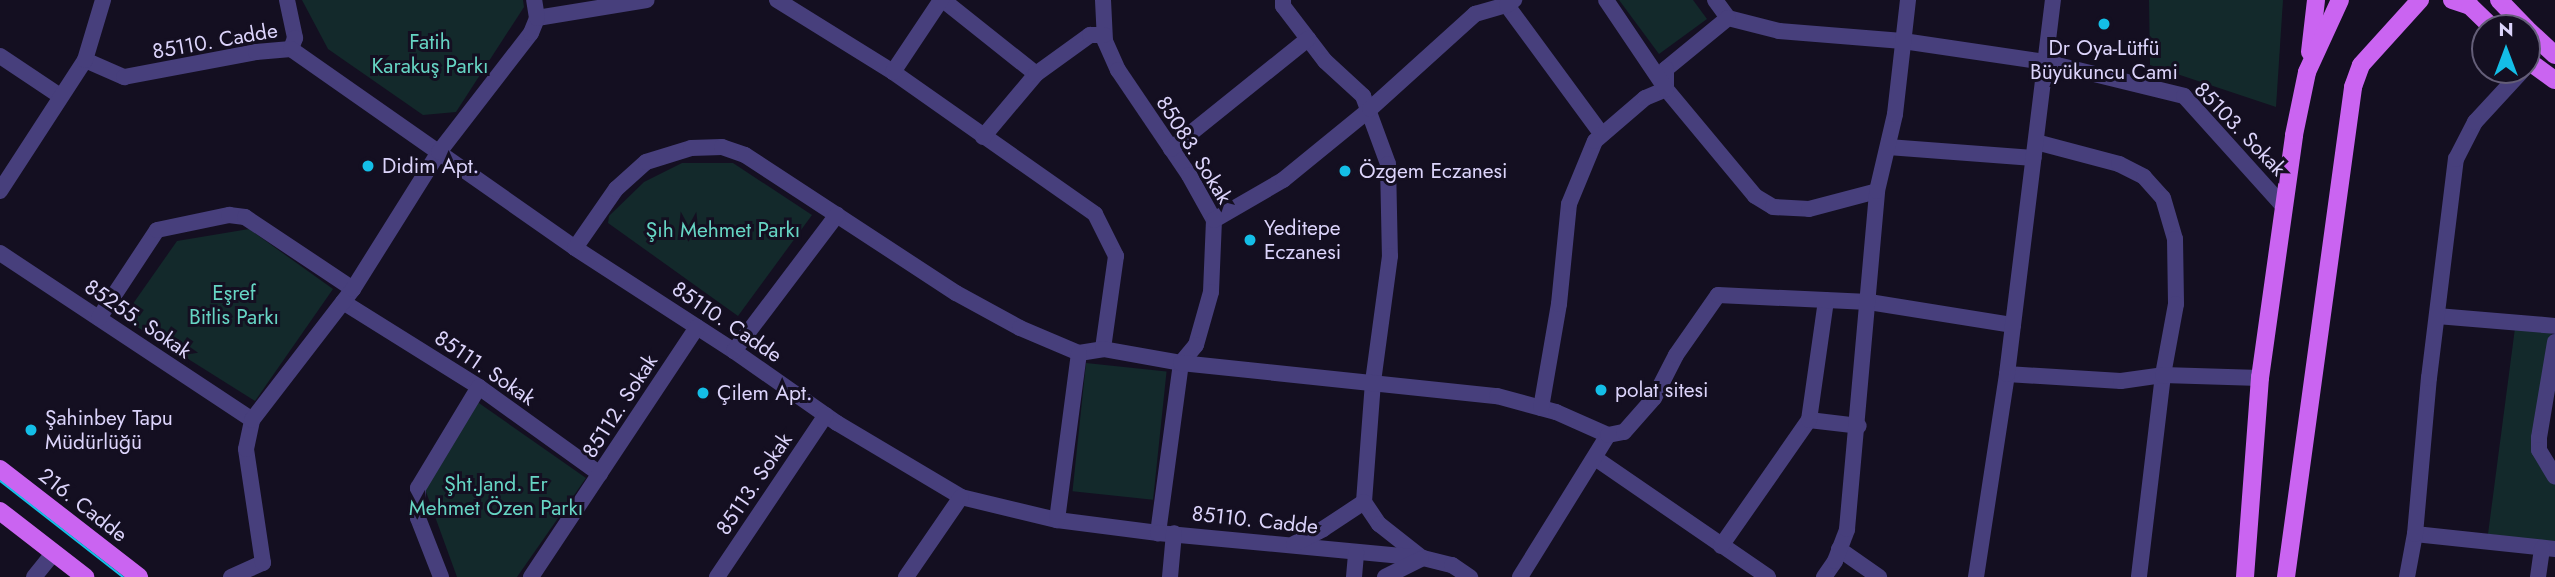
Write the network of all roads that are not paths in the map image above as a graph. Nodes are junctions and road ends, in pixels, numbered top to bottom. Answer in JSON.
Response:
{"nodes":[{"id":1,"x":103,"y":0,"type":"edge"},
{"id":2,"x":287,"y":0,"type":"edge"},
{"id":3,"x":534,"y":0,"type":"edge"},
{"id":4,"x":647,"y":0,"type":"edge"},
{"id":5,"x":777,"y":0,"type":"edge"},
{"id":6,"x":942,"y":0,"type":"edge"},
{"id":7,"x":1103,"y":0,"type":"edge"},
{"id":8,"x":1283,"y":0,"type":"edge"},
{"id":9,"x":1606,"y":0,"type":"edge"},
{"id":10,"x":1715,"y":0,"type":"edge"},
{"id":11,"x":1908,"y":0,"type":"edge"},
{"id":12,"x":2053,"y":0,"type":"edge"},
{"id":13,"x":2316,"y":0,"type":"edge"},
{"id":14,"x":2340,"y":0,"type":"edge"},
{"id":15,"x":2399,"y":0,"type":"edge"},
{"id":16,"x":2407,"y":0,"type":"edge"},
{"id":17,"x":2420,"y":0,"type":"edge"},
{"id":18,"x":2452,"y":0,"type":"edge"},
{"id":19,"x":2500,"y":0,"type":"edge"},
{"id":20,"x":1508,"y":2,"type":"edge"},
{"id":21,"x":2478,"y":14,"type":"edge"},
{"id":22,"x":2513,"y":14,"type":"edge"},
{"id":23,"x":537,"y":18,"type":"junction"},
{"id":24,"x":1728,"y":18,"type":"junction"},
{"id":25,"x":1104,"y":35,"type":"junction"},
{"id":26,"x":1308,"y":39,"type":"junction"},
{"id":27,"x":1903,"y":41,"type":"junction"},
{"id":28,"x":2541,"y":42,"type":"edge"},
{"id":29,"x":291,"y":49,"type":"junction"},
{"id":30,"x":2555,"y":55,"type":"edge"},
{"id":31,"x":0,"y":56,"type":"edge"},
{"id":32,"x":85,"y":60,"type":"junction"},
{"id":33,"x":2045,"y":62,"type":"junction"},
{"id":34,"x":893,"y":72,"type":"junction"},
{"id":35,"x":2307,"y":72,"type":"junction"},
{"id":36,"x":1036,"y":74,"type":"junction"},
{"id":37,"x":2509,"y":84,"type":"edge"},
{"id":38,"x":1666,"y":89,"type":"junction"},
{"id":39,"x":60,"y":96,"type":"junction"},
{"id":40,"x":1370,"y":109,"type":"junction"},
{"id":41,"x":1602,"y":135,"type":"junction"},
{"id":42,"x":983,"y":137,"type":"junction"},
{"id":43,"x":1888,"y":147,"type":"junction"},
{"id":44,"x":1171,"y":149,"type":"junction"},
{"id":45,"x":2035,"y":150,"type":"junction"},
{"id":46,"x":439,"y":152,"type":"junction"},
{"id":47,"x":0,"y":191,"type":"edge"},
{"id":48,"x":1877,"y":191,"type":"junction"},
{"id":49,"x":2284,"y":206,"type":"junction"},
{"id":50,"x":837,"y":215,"type":"junction"},
{"id":51,"x":1214,"y":220,"type":"junction"},
{"id":52,"x":575,"y":248,"type":"junction"},
{"id":53,"x":0,"y":253,"type":"edge"},
{"id":54,"x":348,"y":295,"type":"junction"},
{"id":55,"x":1826,"y":300,"type":"junction"},
{"id":56,"x":1869,"y":302,"type":"junction"},
{"id":57,"x":2437,"y":316,"type":"junction"},
{"id":58,"x":99,"y":318,"type":"junction"},
{"id":59,"x":2013,"y":325,"type":"junction"},
{"id":60,"x":2555,"y":326,"type":"edge"},
{"id":61,"x":698,"y":327,"type":"junction"},
{"id":62,"x":2555,"y":342,"type":"edge"},
{"id":63,"x":1103,"y":349,"type":"junction"},
{"id":64,"x":734,"y":351,"type":"junction"},
{"id":65,"x":1079,"y":353,"type":"junction"},
{"id":66,"x":1181,"y":363,"type":"junction"},
{"id":67,"x":2007,"y":373,"type":"junction"},
{"id":68,"x":2164,"y":375,"type":"junction"},
{"id":69,"x":2260,"y":378,"type":"junction"},
{"id":70,"x":1373,"y":382,"type":"junction"},
{"id":71,"x":479,"y":387,"type":"junction"},
{"id":72,"x":1541,"y":408,"type":"junction"},
{"id":73,"x":827,"y":415,"type":"junction"},
{"id":74,"x":252,"y":420,"type":"junction"},
{"id":75,"x":1809,"y":420,"type":"junction"},
{"id":76,"x":1858,"y":426,"type":"junction"},
{"id":77,"x":1608,"y":435,"type":"junction"},
{"id":78,"x":1595,"y":458,"type":"junction"},
{"id":79,"x":0,"y":469,"type":"edge"},
{"id":80,"x":600,"y":474,"type":"junction"},
{"id":81,"x":2555,"y":477,"type":"edge"},
{"id":82,"x":961,"y":497,"type":"junction"},
{"id":83,"x":1364,"y":502,"type":"junction"},
{"id":84,"x":0,"y":511,"type":"edge"},
{"id":85,"x":1057,"y":520,"type":"junction"},
{"id":86,"x":1166,"y":533,"type":"junction"},
{"id":87,"x":2415,"y":534,"type":"junction"},
{"id":88,"x":1292,"y":544,"type":"junction"},
{"id":89,"x":1721,"y":546,"type":"junction"},
{"id":90,"x":2548,"y":549,"type":"edge"},
{"id":91,"x":1839,"y":550,"type":"junction"},
{"id":92,"x":54,"y":552,"type":"junction"},
{"id":93,"x":1356,"y":552,"type":"junction"},
{"id":94,"x":1423,"y":558,"type":"junction"},
{"id":95,"x":264,"y":570,"type":"edge"},
{"id":96,"x":34,"y":577,"type":"edge"},
{"id":97,"x":85,"y":577,"type":"edge"},
{"id":98,"x":139,"y":577,"type":"edge"},
{"id":99,"x":231,"y":577,"type":"edge"},
{"id":100,"x":441,"y":577,"type":"edge"},
{"id":101,"x":531,"y":577,"type":"edge"},
{"id":102,"x":717,"y":577,"type":"edge"},
{"id":103,"x":906,"y":577,"type":"edge"},
{"id":104,"x":1170,"y":577,"type":"edge"},
{"id":105,"x":1353,"y":577,"type":"edge"},
{"id":106,"x":1385,"y":577,"type":"edge"},
{"id":107,"x":1470,"y":577,"type":"edge"},
{"id":108,"x":1520,"y":577,"type":"edge"},
{"id":109,"x":1768,"y":577,"type":"edge"},
{"id":110,"x":1824,"y":577,"type":"edge"},
{"id":111,"x":1879,"y":577,"type":"edge"},
{"id":112,"x":1976,"y":577,"type":"edge"},
{"id":113,"x":2139,"y":577,"type":"edge"},
{"id":114,"x":2245,"y":577,"type":"edge"},
{"id":115,"x":2286,"y":577,"type":"edge"},
{"id":116,"x":2407,"y":577,"type":"edge"},
{"id":117,"x":2538,"y":577,"type":"edge"}],
"edges":[{"from":1,"to":32,"type":"street"},
{"from":2,"to":29,"type":"street"},
{"from":3,"to":23,"type":"street"},
{"from":4,"to":23,"type":"street"},
{"from":5,"to":34,"type":"street"},
{"from":6,"to":34,"type":"street"},
{"from":6,"to":36,"type":"street"},
{"from":7,"to":25,"type":"street","name":"85083. Sokak"},
{"from":8,"to":26,"type":"street"},
{"from":9,"to":38,"type":"street"},
{"from":10,"to":24,"type":"street"},
{"from":11,"to":27,"type":"street"},
{"from":12,"to":33,"type":"street"},
{"from":13,"to":35,"type":"main road"},
{"from":14,"to":35,"type":"main road"},
{"from":15,"to":16,"type":"main road"},
{"from":17,"to":115,"type":"main road"},
{"from":18,"to":21,"type":"main road"},
{"from":19,"to":22,"type":"main road"},
{"from":20,"to":40,"type":"street"},
{"from":20,"to":41,"type":"street"},
{"from":23,"to":46,"type":"street"},
{"from":24,"to":27,"type":"street","name":"85103. Sokak"},
{"from":24,"to":38,"type":"street"},
{"from":25,"to":36,"type":"street"},
{"from":25,"to":44,"type":"street","name":"85083. Sokak"},
{"from":26,"to":40,"type":"street"},
{"from":26,"to":44,"type":"street"},
{"from":27,"to":33,"type":"street","name":"85103. Sokak"},
{"from":27,"to":43,"type":"street"},
{"from":28,"to":30,"type":"main road"},
{"from":29,"to":32,"type":"street","name":"85110. Cadde"},
{"from":29,"to":46,"type":"street","name":"85110. Cadde"},
{"from":31,"to":39,"type":"street"},
{"from":32,"to":39,"type":"street"},
{"from":33,"to":45,"type":"street"},
{"from":33,"to":49,"type":"street","name":"85103. Sokak"},
{"from":34,"to":42,"type":"street"},
{"from":35,"to":49,"type":"main road"},
{"from":36,"to":42,"type":"street"},
{"from":37,"to":57,"type":"street"},
{"from":38,"to":41,"type":"street"},
{"from":38,"to":48,"type":"street"},
{"from":39,"to":47,"type":"street"},
{"from":40,"to":51,"type":"street"},
{"from":40,"to":70,"type":"street"},
{"from":41,"to":72,"type":"street"},
{"from":42,"to":63,"type":"street"},
{"from":43,"to":45,"type":"street"},
{"from":43,"to":48,"type":"street"},
{"from":44,"to":51,"type":"street","name":"85083. Sokak"},
{"from":45,"to":59,"type":"street"},
{"from":45,"to":68,"type":"street"},
{"from":46,"to":52,"type":"street","name":"85110. Cadde"},
{"from":46,"to":54,"type":"street"},
{"from":48,"to":56,"type":"street"},
{"from":49,"to":69,"type":"main road"},
{"from":50,"to":52,"type":"street"},
{"from":50,"to":64,"type":"street"},
{"from":50,"to":65,"type":"street"},
{"from":51,"to":66,"type":"street","name":"85083. Sokak"},
{"from":52,"to":61,"type":"street","name":"85110. Cadde"},
{"from":53,"to":58,"type":"street","name":"85255. Sokak"},
{"from":54,"to":58,"type":"street","name":"85111. Sokak"},
{"from":54,"to":71,"type":"street","name":"85111. Sokak"},
{"from":54,"to":74,"type":"street"},
{"from":55,"to":56,"type":"street"},
{"from":55,"to":75,"type":"street"},
{"from":55,"to":77,"type":"street"},
{"from":56,"to":59,"type":"street"},
{"from":56,"to":76,"type":"street"},
{"from":57,"to":60,"type":"street"},
{"from":57,"to":87,"type":"street"},
{"from":58,"to":74,"type":"street","name":"85255. Sokak"},
{"from":59,"to":67,"type":"street"},
{"from":61,"to":64,"type":"street","name":"85110. Cadde"},
{"from":61,"to":80,"type":"street","name":"85112. Sokak"},
{"from":62,"to":81,"type":"street"},
{"from":63,"to":65,"type":"street"},
{"from":63,"to":66,"type":"street"},
{"from":64,"to":73,"type":"street","name":"85110. Cadde"},
{"from":65,"to":85,"type":"street"},
{"from":66,"to":70,"type":"street"},
{"from":66,"to":86,"type":"street","name":"85083. Sokak"},
{"from":67,"to":68,"type":"street"},
{"from":67,"to":112,"type":"street"},
{"from":68,"to":69,"type":"street"},
{"from":68,"to":113,"type":"street"},
{"from":69,"to":114,"type":"main road"},
{"from":70,"to":72,"type":"street"},
{"from":70,"to":83,"type":"street"},
{"from":71,"to":80,"type":"street","name":"85111. Sokak"},
{"from":71,"to":100,"type":"street"},
{"from":72,"to":77,"type":"street"},
{"from":73,"to":82,"type":"street","name":"85110. Cadde"},
{"from":73,"to":102,"type":"street","name":"85113. Sokak"},
{"from":74,"to":95,"type":"street"},
{"from":75,"to":76,"type":"street"},
{"from":75,"to":89,"type":"street"},
{"from":76,"to":91,"type":"street"},
{"from":77,"to":78,"type":"street"},
{"from":78,"to":89,"type":"street"},
{"from":78,"to":108,"type":"street"},
{"from":79,"to":98,"type":"main road","name":"216. Cadde"},
{"from":80,"to":101,"type":"street","name":"85112. Sokak"},
{"from":82,"to":85,"type":"street","name":"85110. Cadde"},
{"from":82,"to":103,"type":"street"},
{"from":83,"to":88,"type":"street"},
{"from":83,"to":94,"type":"street"},
{"from":84,"to":92,"type":"main road"},
{"from":85,"to":86,"type":"street","name":"85110. Cadde"},
{"from":86,"to":88,"type":"street","name":"85110. Cadde"},
{"from":86,"to":104,"type":"street","name":"85083. Sokak"},
{"from":87,"to":90,"type":"street"},
{"from":87,"to":116,"type":"street"},
{"from":88,"to":93,"type":"street","name":"85110. Cadde"},
{"from":89,"to":109,"type":"street"},
{"from":90,"to":117,"type":"street"},
{"from":91,"to":110,"type":"street"},
{"from":91,"to":111,"type":"street"},
{"from":92,"to":96,"type":"street"},
{"from":92,"to":97,"type":"main road"},
{"from":93,"to":94,"type":"street","name":"85110. Cadde"},
{"from":93,"to":105,"type":"street"},
{"from":94,"to":106,"type":"street"},
{"from":94,"to":107,"type":"street","name":"85110. Cadde"},
{"from":95,"to":99,"type":"street"}]}
